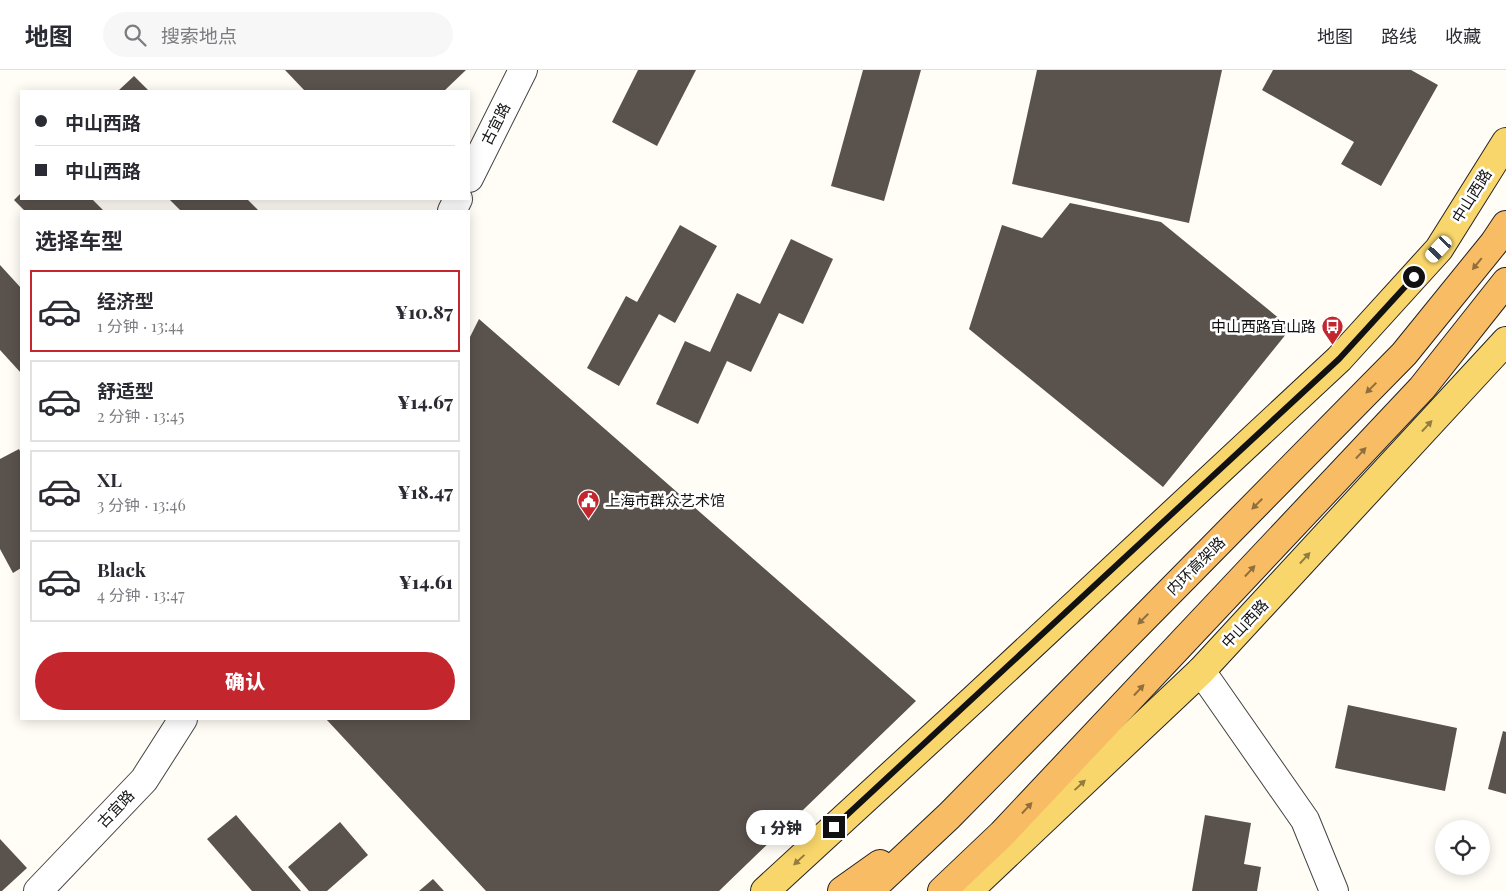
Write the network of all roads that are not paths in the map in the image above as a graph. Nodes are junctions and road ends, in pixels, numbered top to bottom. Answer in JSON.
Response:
{"nodes":[{"id":1,"x":523,"y":70,"type":"edge"},
{"id":2,"x":1506,"y":142,"type":"edge"},
{"id":3,"x":470,"y":176,"type":"edge"},
{"id":4,"x":1506,"y":226,"type":"edge"},
{"id":5,"x":1506,"y":282,"type":"edge"},
{"id":6,"x":1506,"y":341,"type":"edge"},
{"id":7,"x":1201,"y":671,"type":"junction"},
{"id":8,"x":182,"y":720,"type":"edge"},
{"id":9,"x":949,"y":816,"type":"junction"},
{"id":10,"x":1002,"y":834,"type":"junction"},
{"id":11,"x":38,"y":891,"type":"edge"},
{"id":12,"x":765,"y":891,"type":"edge"},
{"id":13,"x":842,"y":891,"type":"edge"},
{"id":14,"x":868,"y":891,"type":"edge"},
{"id":15,"x":942,"y":891,"type":"edge"},
{"id":16,"x":954,"y":891,"type":"edge"},
{"id":17,"x":968,"y":891,"type":"edge"},
{"id":18,"x":1334,"y":891,"type":"edge"}],
"edges":[{"from":1,"to":3,"type":"street","name":"古宜路"},
{"from":2,"to":12,"type":"main road","name":"中山西路","one_way":true},
{"from":4,"to":9,"type":"highway","name":"内环高架路","one_way":true},
{"from":10,"to":5,"type":"highway","one_way":true},
{"from":7,"to":6,"type":"main road","name":"中山西路","one_way":true},
{"from":17,"to":7,"type":"main road","name":"中山西路","one_way":true},
{"from":7,"to":18,"type":"street"},
{"from":8,"to":11,"type":"street","name":"古宜路"},
{"from":9,"to":13,"type":"highway"},
{"from":9,"to":14,"type":"highway","name":"内环高架路"},
{"from":10,"to":15,"type":"highway"},
{"from":10,"to":16,"type":"highway"}]}
